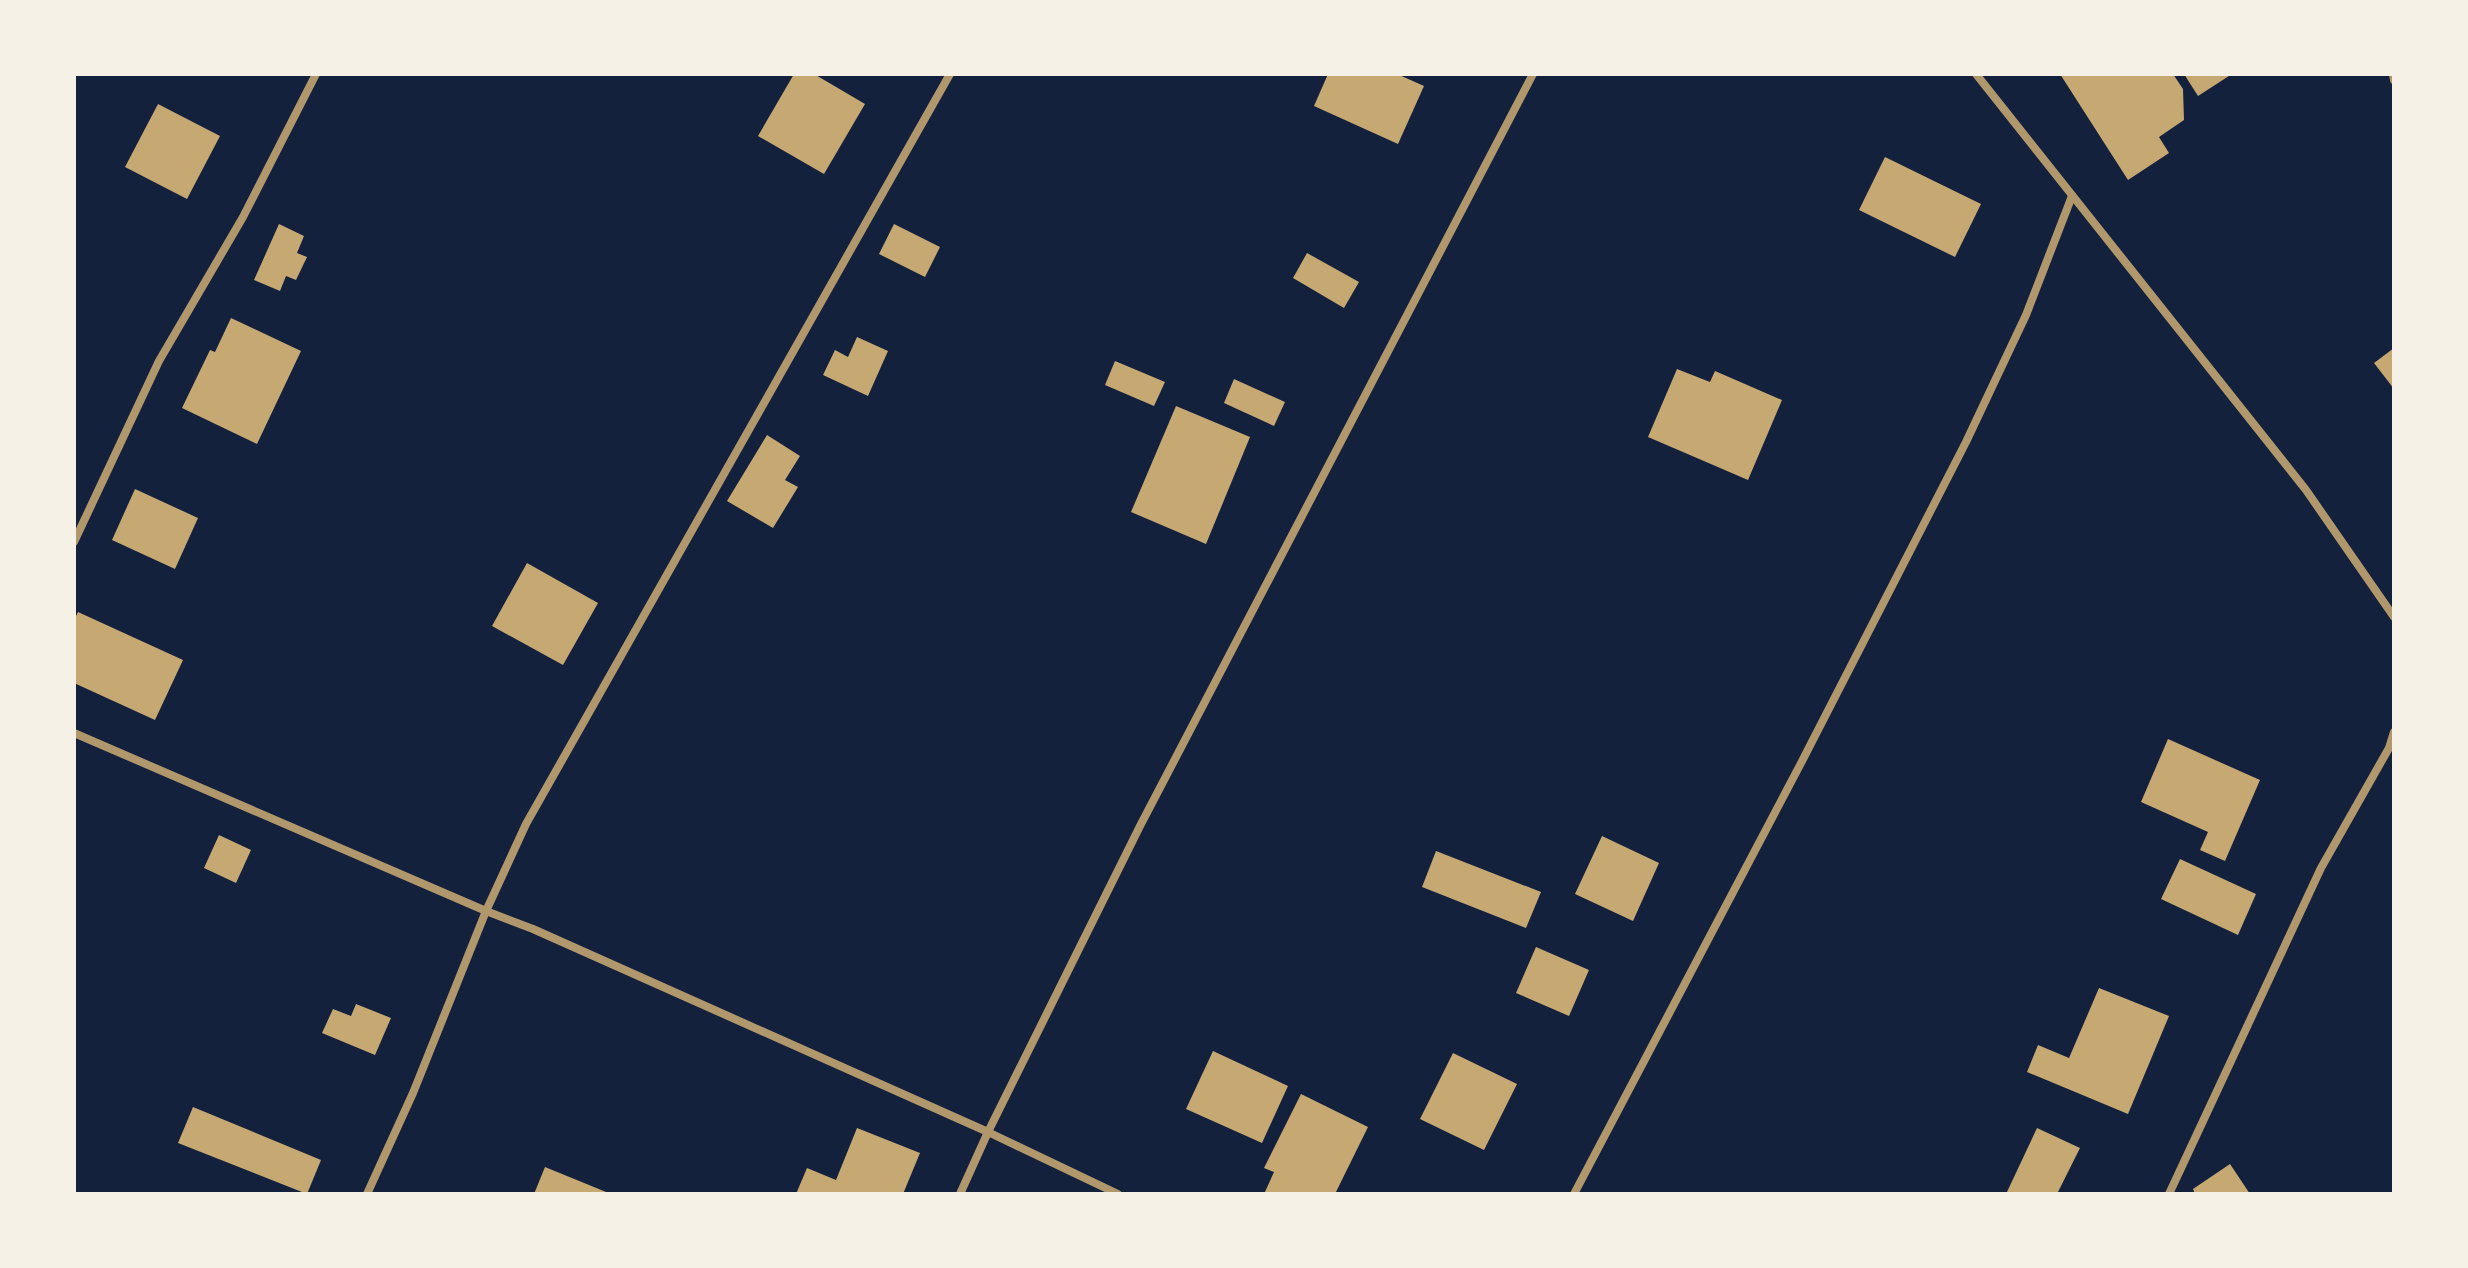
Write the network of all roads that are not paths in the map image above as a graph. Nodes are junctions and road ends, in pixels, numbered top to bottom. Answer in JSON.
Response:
{"nodes":[{"id":1,"x":316,"y":74,"type":"edge"},
{"id":2,"x":950,"y":74,"type":"edge"},
{"id":3,"x":1533,"y":74,"type":"edge"},
{"id":4,"x":1976,"y":74,"type":"edge"},
{"id":5,"x":2393,"y":74,"type":"edge"},
{"id":6,"x":2394,"y":80,"type":"edge"},
{"id":7,"x":2072,"y":196,"type":"junction"},
{"id":8,"x":74,"y":542,"type":"edge"},
{"id":9,"x":2394,"y":617,"type":"edge"},
{"id":10,"x":2394,"y":732,"type":"edge"},
{"id":11,"x":74,"y":733,"type":"edge"},
{"id":12,"x":486,"y":911,"type":"junction"},
{"id":13,"x":988,"y":1132,"type":"junction"},
{"id":14,"x":367,"y":1194,"type":"edge"},
{"id":15,"x":960,"y":1194,"type":"edge"},
{"id":16,"x":1118,"y":1194,"type":"edge"},
{"id":17,"x":1574,"y":1194,"type":"edge"},
{"id":18,"x":2169,"y":1194,"type":"edge"}],
"edges":[{"from":1,"to":8,"type":"street"},
{"from":2,"to":12,"type":"street"},
{"from":3,"to":13,"type":"street"},
{"from":4,"to":7,"type":"street"},
{"from":5,"to":6,"type":"street"},
{"from":7,"to":9,"type":"street"},
{"from":7,"to":17,"type":"street"},
{"from":10,"to":18,"type":"street"},
{"from":11,"to":12,"type":"street"},
{"from":12,"to":13,"type":"street"},
{"from":12,"to":14,"type":"street"},
{"from":13,"to":15,"type":"street"},
{"from":13,"to":16,"type":"street"}]}
